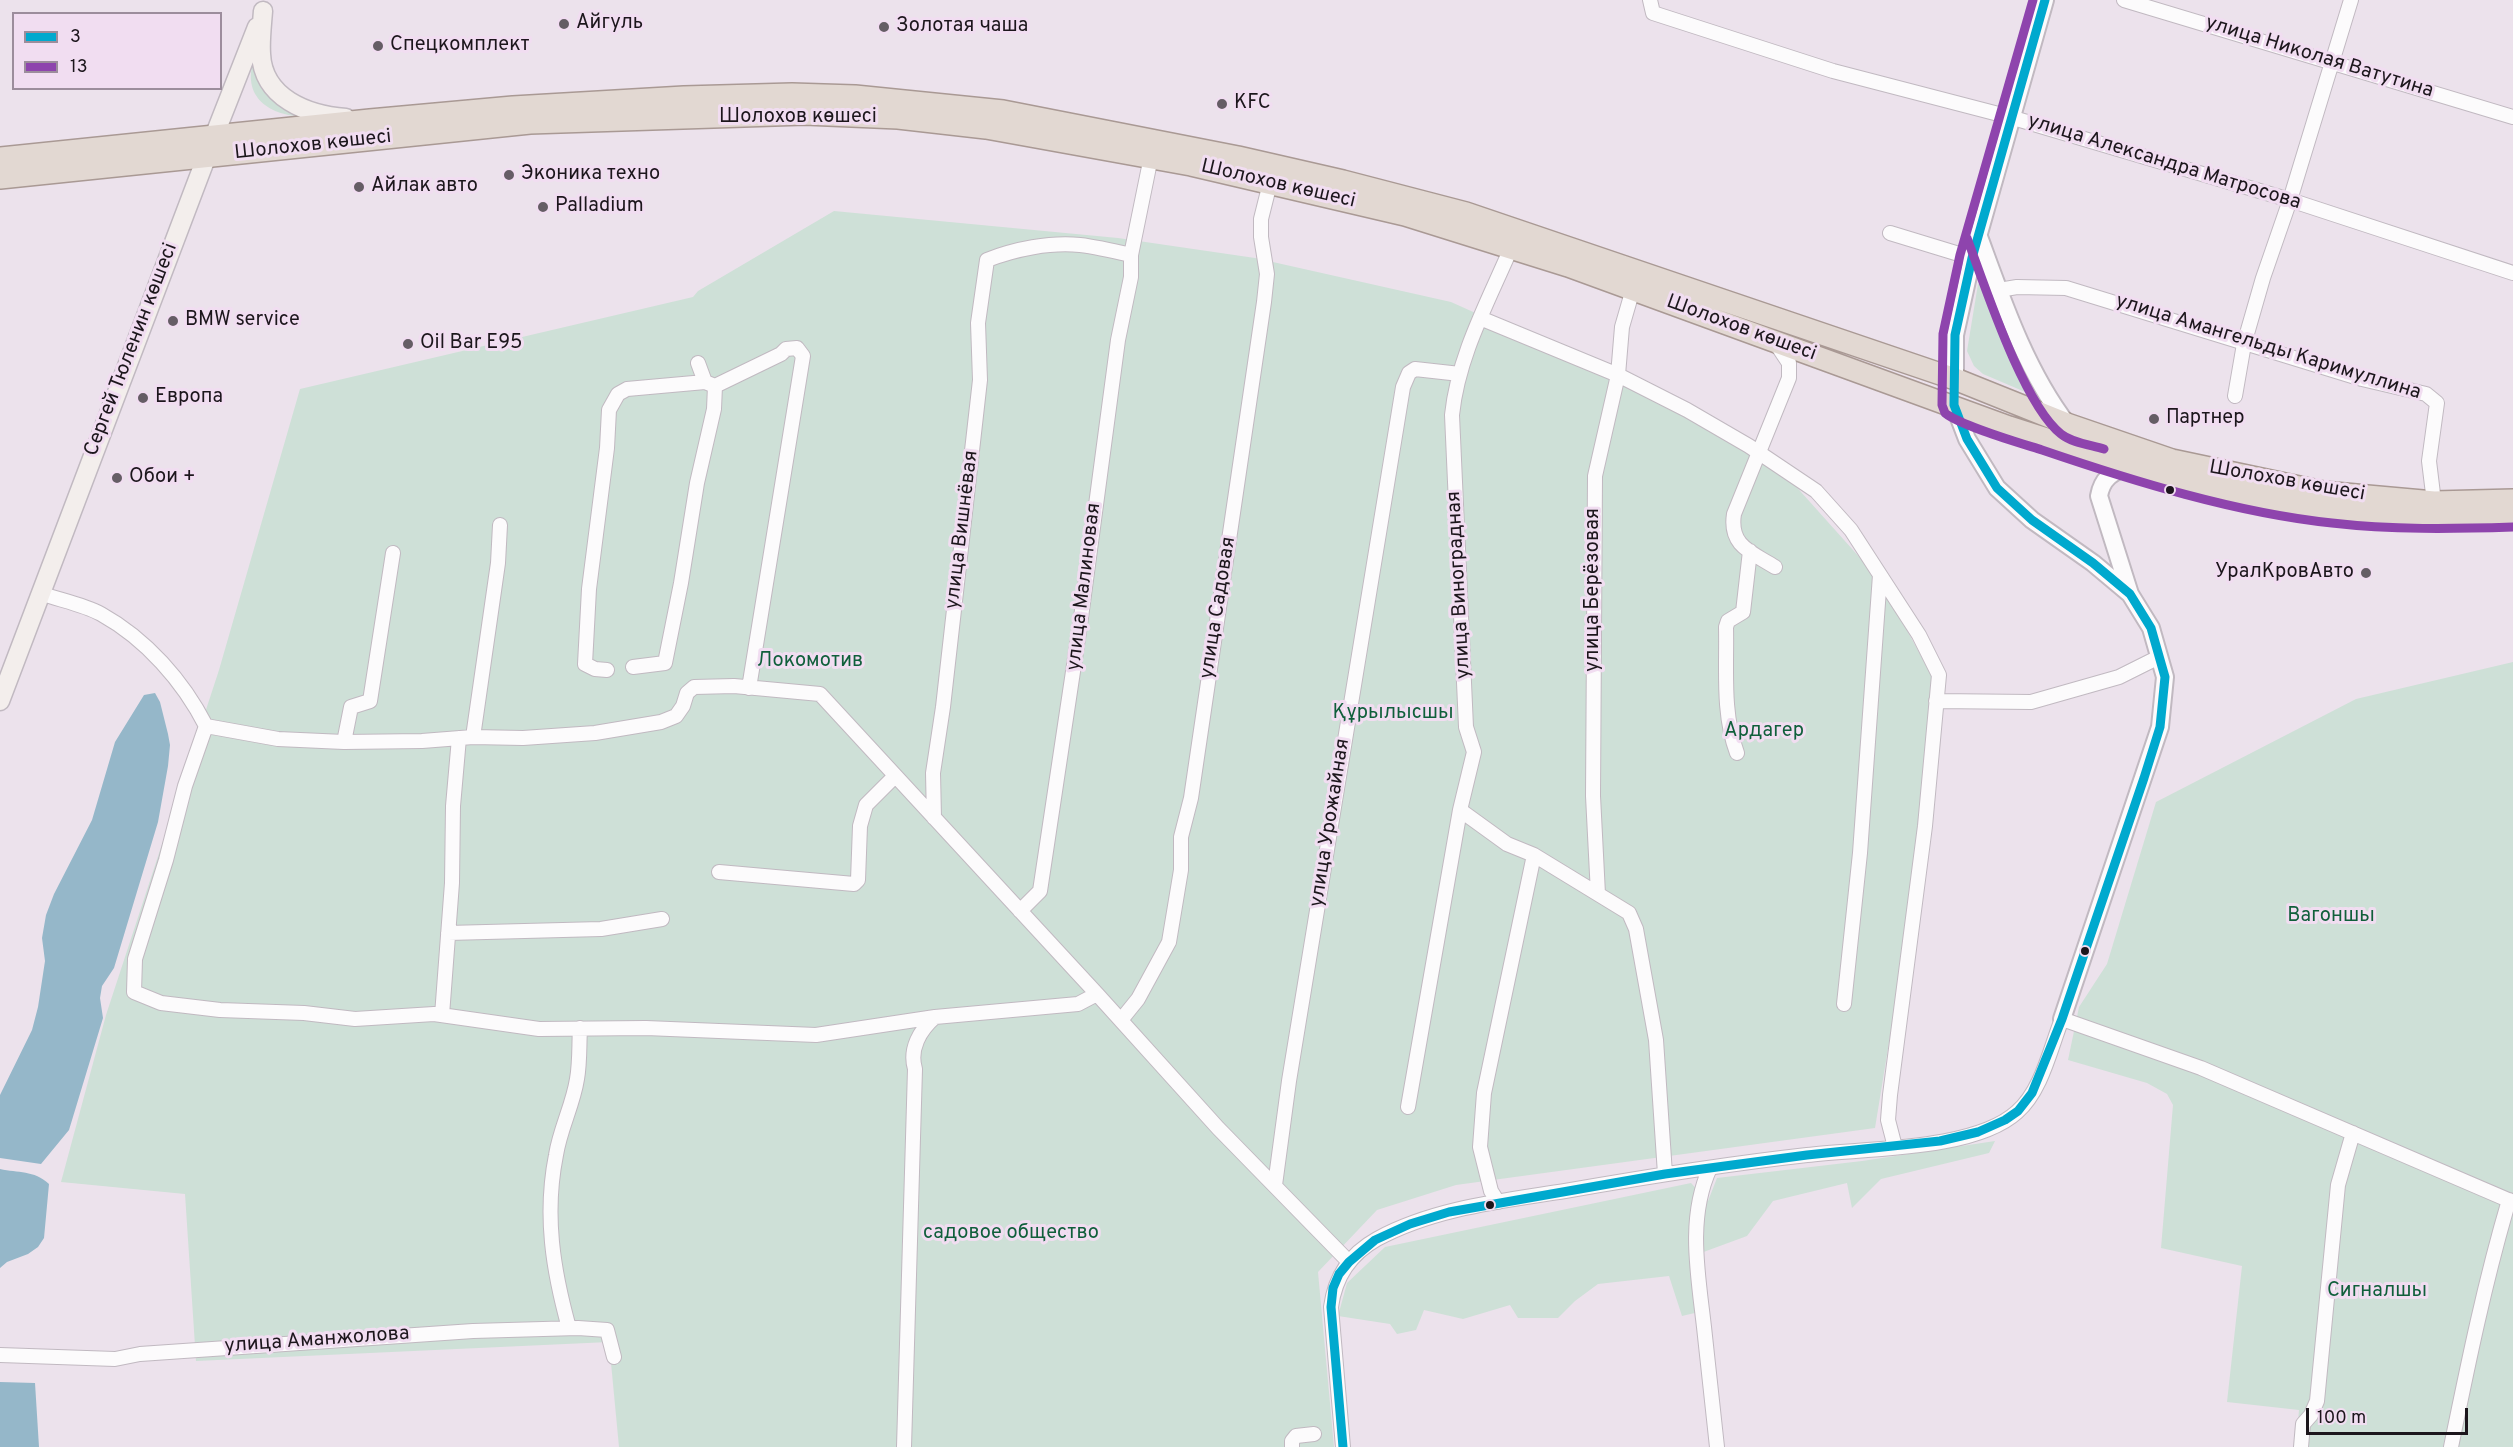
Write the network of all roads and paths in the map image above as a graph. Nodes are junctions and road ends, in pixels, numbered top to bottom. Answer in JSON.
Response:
{"nodes":[{"id":1,"x":1650,"y":0,"type":"edge"},
{"id":2,"x":2045,"y":0,"type":"edge"},
{"id":3,"x":2124,"y":0,"type":"edge"},
{"id":4,"x":2351,"y":0,"type":"edge"},
{"id":5,"x":265,"y":6,"type":"edge"},
{"id":6,"x":2333,"y":62,"type":"junction"},
{"id":7,"x":2010,"y":117,"type":"junction"},
{"id":8,"x":2513,"y":117,"type":"edge"},
{"id":9,"x":370,"y":120,"type":"junction"},
{"id":10,"x":215,"y":134,"type":"junction"},
{"id":11,"x":1151,"y":157,"type":"junction"},
{"id":12,"x":0,"y":158,"type":"edge"},
{"id":13,"x":206,"y":158,"type":"junction"},
{"id":14,"x":0,"y":178,"type":"edge"},
{"id":15,"x":1270,"y":183,"type":"junction"},
{"id":16,"x":2290,"y":200,"type":"junction"},
{"id":17,"x":1890,"y":233,"type":"dead end"},
{"id":18,"x":1978,"y":234,"type":"junction"},
{"id":19,"x":1511,"y":248,"type":"junction"},
{"id":20,"x":1131,"y":255,"type":"junction"},
{"id":21,"x":1972,"y":258,"type":"junction"},
{"id":22,"x":2513,"y":273,"type":"edge"},
{"id":23,"x":1634,"y":290,"type":"junction"},
{"id":24,"x":1999,"y":290,"type":"junction"},
{"id":25,"x":1480,"y":318,"type":"junction"},
{"id":26,"x":1775,"y":341,"type":"junction"},
{"id":27,"x":2244,"y":344,"type":"junction"},
{"id":28,"x":698,"y":363,"type":"dead end"},
{"id":29,"x":1460,"y":374,"type":"junction"},
{"id":30,"x":1618,"y":375,"type":"junction"},
{"id":31,"x":1954,"y":379,"type":"junction"},
{"id":32,"x":710,"y":384,"type":"junction"},
{"id":33,"x":2235,"y":396,"type":"dead end"},
{"id":34,"x":1954,"y":405,"type":"junction"},
{"id":35,"x":2067,"y":424,"type":"junction"},
{"id":36,"x":1760,"y":453,"type":"junction"},
{"id":37,"x":2128,"y":465,"type":"junction"},
{"id":38,"x":2513,"y":500,"type":"edge"},
{"id":39,"x":2434,"y":502,"type":"junction"},
{"id":40,"x":2513,"y":515,"type":"edge"},
{"id":41,"x":500,"y":525,"type":"dead end"},
{"id":42,"x":1750,"y":551,"type":"junction"},
{"id":43,"x":393,"y":553,"type":"dead end"},
{"id":44,"x":1775,"y":567,"type":"dead end"},
{"id":45,"x":1880,"y":575,"type":"junction"},
{"id":46,"x":40,"y":593,"type":"junction"},
{"id":47,"x":2130,"y":594,"type":"junction"},
{"id":48,"x":2159,"y":657,"type":"junction"},
{"id":49,"x":633,"y":667,"type":"dead end"},
{"id":50,"x":607,"y":670,"type":"dead end"},
{"id":51,"x":749,"y":688,"type":"junction"},
{"id":52,"x":0,"y":701,"type":"edge"},
{"id":53,"x":1936,"y":701,"type":"junction"},
{"id":54,"x":206,"y":726,"type":"junction"},
{"id":55,"x":466,"y":737,"type":"junction"},
{"id":56,"x":344,"y":742,"type":"junction"},
{"id":57,"x":1737,"y":753,"type":"dead end"},
{"id":58,"x":895,"y":776,"type":"junction"},
{"id":59,"x":1460,"y":810,"type":"junction"},
{"id":60,"x":934,"y":818,"type":"junction"},
{"id":61,"x":1534,"y":855,"type":"junction"},
{"id":62,"x":719,"y":872,"type":"dead end"},
{"id":63,"x":1598,"y":894,"type":"junction"},
{"id":64,"x":1020,"y":910,"type":"junction"},
{"id":65,"x":662,"y":919,"type":"dead end"},
{"id":66,"x":448,"y":933,"type":"junction"},
{"id":67,"x":1097,"y":994,"type":"junction"},
{"id":68,"x":1844,"y":1004,"type":"dead end"},
{"id":69,"x":442,"y":1015,"type":"junction"},
{"id":70,"x":935,"y":1017,"type":"junction"},
{"id":71,"x":2062,"y":1018,"type":"junction"},
{"id":72,"x":1121,"y":1020,"type":"junction"},
{"id":73,"x":580,"y":1029,"type":"junction"},
{"id":74,"x":1408,"y":1107,"type":"dead end"},
{"id":75,"x":2353,"y":1133,"type":"junction"},
{"id":76,"x":1895,"y":1147,"type":"junction"},
{"id":77,"x":1710,"y":1168,"type":"junction"},
{"id":78,"x":1665,"y":1174,"type":"junction"},
{"id":79,"x":1275,"y":1185,"type":"junction"},
{"id":80,"x":2511,"y":1201,"type":"edge"},
{"id":81,"x":1498,"y":1202,"type":"junction"},
{"id":82,"x":1349,"y":1262,"type":"junction"},
{"id":83,"x":568,"y":1328,"type":"junction"},
{"id":84,"x":0,"y":1355,"type":"edge"},
{"id":85,"x":614,"y":1357,"type":"dead end"},
{"id":86,"x":1314,"y":1434,"type":"dead end"},
{"id":87,"x":904,"y":1447,"type":"edge"},
{"id":88,"x":1292,"y":1447,"type":"edge"},
{"id":89,"x":1343,"y":1447,"type":"edge"},
{"id":90,"x":1717,"y":1447,"type":"edge"},
{"id":91,"x":2301,"y":1447,"type":"edge"},
{"id":92,"x":2451,"y":1447,"type":"edge"}],
"edges":[{"from":1,"to":7,"type":"street","name":"улица Александра Матросова"},
{"from":2,"to":7,"type":"street"},
{"from":3,"to":6,"type":"street","name":"улица Николая Ватутина"},
{"from":4,"to":6,"type":"street"},
{"from":5,"to":9,"type":"main road"},
{"from":5,"to":10,"type":"main road","name":"Сергей Тюленин көшесі"},
{"from":6,"to":8,"type":"street","name":"улица Николая Ватутина"},
{"from":6,"to":16,"type":"street"},
{"from":7,"to":16,"type":"street","name":"улица Александра Матросова"},
{"from":7,"to":18,"type":"street"},
{"from":9,"to":10,"type":"highway","name":"Шолохов көшесі"},
{"from":9,"to":31,"type":"highway","name":"Шолохов көшесі"},
{"from":10,"to":12,"type":"highway","name":"Шолохов көшесі"},
{"from":10,"to":13,"type":"highway","name":"Сергей Тюленин көшесі"},
{"from":11,"to":13,"type":"highway","name":"Шолохов көшесі"},
{"from":11,"to":15,"type":"highway","name":"Шолохов көшесі"},
{"from":11,"to":20,"type":"street","name":"улица Малиновая"},
{"from":13,"to":14,"type":"highway","name":"Шолохов көшесі"},
{"from":13,"to":46,"type":"main road","name":"Сергей Тюленин көшесі"},
{"from":15,"to":19,"type":"highway","name":"Шолохов көшесі"},
{"from":15,"to":72,"type":"street","name":"улица Садовая"},
{"from":16,"to":22,"type":"street","name":"улица Александра Матросова"},
{"from":16,"to":27,"type":"street"},
{"from":17,"to":21,"type":"street"},
{"from":18,"to":21,"type":"street"},
{"from":18,"to":24,"type":"street"},
{"from":19,"to":23,"type":"highway","name":"Шолохов көшесі"},
{"from":19,"to":25,"type":"street","name":"улица Виноградная"},
{"from":20,"to":60,"type":"street","name":"улица Вишнёвая"},
{"from":20,"to":64,"type":"street","name":"улица Малиновая"},
{"from":21,"to":31,"type":"street"},
{"from":23,"to":26,"type":"highway","name":"Шолохов көшесі"},
{"from":23,"to":30,"type":"street","name":"улица Берёзовая"},
{"from":24,"to":27,"type":"street","name":"улица Амангельды Каримуллина"},
{"from":24,"to":35,"type":"street"},
{"from":25,"to":29,"type":"street","name":"улица Виноградная"},
{"from":25,"to":30,"type":"street"},
{"from":26,"to":34,"type":"highway","name":"Шолохов көшесі"},
{"from":26,"to":36,"type":"street"},
{"from":27,"to":33,"type":"street"},
{"from":27,"to":39,"type":"street","name":"улица Амангельды Каримуллина"},
{"from":28,"to":32,"type":"street"},
{"from":29,"to":59,"type":"street","name":"улица Виноградная"},
{"from":29,"to":79,"type":"street","name":"улица Урожайная"},
{"from":30,"to":36,"type":"street"},
{"from":30,"to":63,"type":"street","name":"улица Берёзовая"},
{"from":31,"to":34,"type":"highway"},
{"from":31,"to":35,"type":"highway","name":"Шолохов көшесі"},
{"from":32,"to":49,"type":"street"},
{"from":32,"to":50,"type":"street"},
{"from":32,"to":51,"type":"street"},
{"from":34,"to":37,"type":"highway","name":"Шолохов көшесі"},
{"from":34,"to":47,"type":"street"},
{"from":35,"to":39,"type":"highway","name":"Шолохов көшесі"},
{"from":36,"to":42,"type":"street"},
{"from":36,"to":45,"type":"street"},
{"from":37,"to":40,"type":"highway","name":"Шолохов көшесі"},
{"from":37,"to":47,"type":"street"},
{"from":38,"to":39,"type":"highway","name":"Шолохов көшесі"},
{"from":41,"to":55,"type":"street"},
{"from":42,"to":44,"type":"street"},
{"from":42,"to":57,"type":"street"},
{"from":43,"to":56,"type":"street"},
{"from":45,"to":53,"type":"street"},
{"from":45,"to":68,"type":"street"},
{"from":46,"to":52,"type":"main road","name":"Сергей Тюленин көшесі"},
{"from":46,"to":54,"type":"street"},
{"from":47,"to":48,"type":"street"},
{"from":48,"to":53,"type":"street"},
{"from":48,"to":71,"type":"street"},
{"from":51,"to":55,"type":"street"},
{"from":51,"to":58,"type":"street"},
{"from":53,"to":76,"type":"street"},
{"from":54,"to":56,"type":"street"},
{"from":54,"to":69,"type":"street"},
{"from":55,"to":56,"type":"street"},
{"from":55,"to":66,"type":"street"},
{"from":58,"to":60,"type":"street"},
{"from":58,"to":62,"type":"street"},
{"from":59,"to":61,"type":"street"},
{"from":59,"to":74,"type":"street","name":"улица Виноградная"},
{"from":60,"to":64,"type":"street"},
{"from":61,"to":63,"type":"street"},
{"from":61,"to":81,"type":"street"},
{"from":63,"to":78,"type":"street"},
{"from":64,"to":67,"type":"street"},
{"from":65,"to":66,"type":"street"},
{"from":66,"to":69,"type":"street"},
{"from":67,"to":70,"type":"street"},
{"from":67,"to":72,"type":"street"},
{"from":69,"to":73,"type":"street"},
{"from":70,"to":73,"type":"street"},
{"from":70,"to":87,"type":"street"},
{"from":71,"to":75,"type":"street"},
{"from":71,"to":76,"type":"street"},
{"from":72,"to":79,"type":"street"},
{"from":73,"to":83,"type":"street"},
{"from":75,"to":80,"type":"street"},
{"from":75,"to":91,"type":"street"},
{"from":76,"to":77,"type":"street"},
{"from":77,"to":78,"type":"street"},
{"from":77,"to":90,"type":"street"},
{"from":78,"to":81,"type":"street"},
{"from":79,"to":82,"type":"street"},
{"from":80,"to":92,"type":"street"},
{"from":81,"to":82,"type":"street"},
{"from":82,"to":89,"type":"street"},
{"from":83,"to":84,"type":"street","name":"улица Аманжолова"},
{"from":83,"to":85,"type":"street","name":"улица Аманжолова"},
{"from":86,"to":88,"type":"street"}]}
